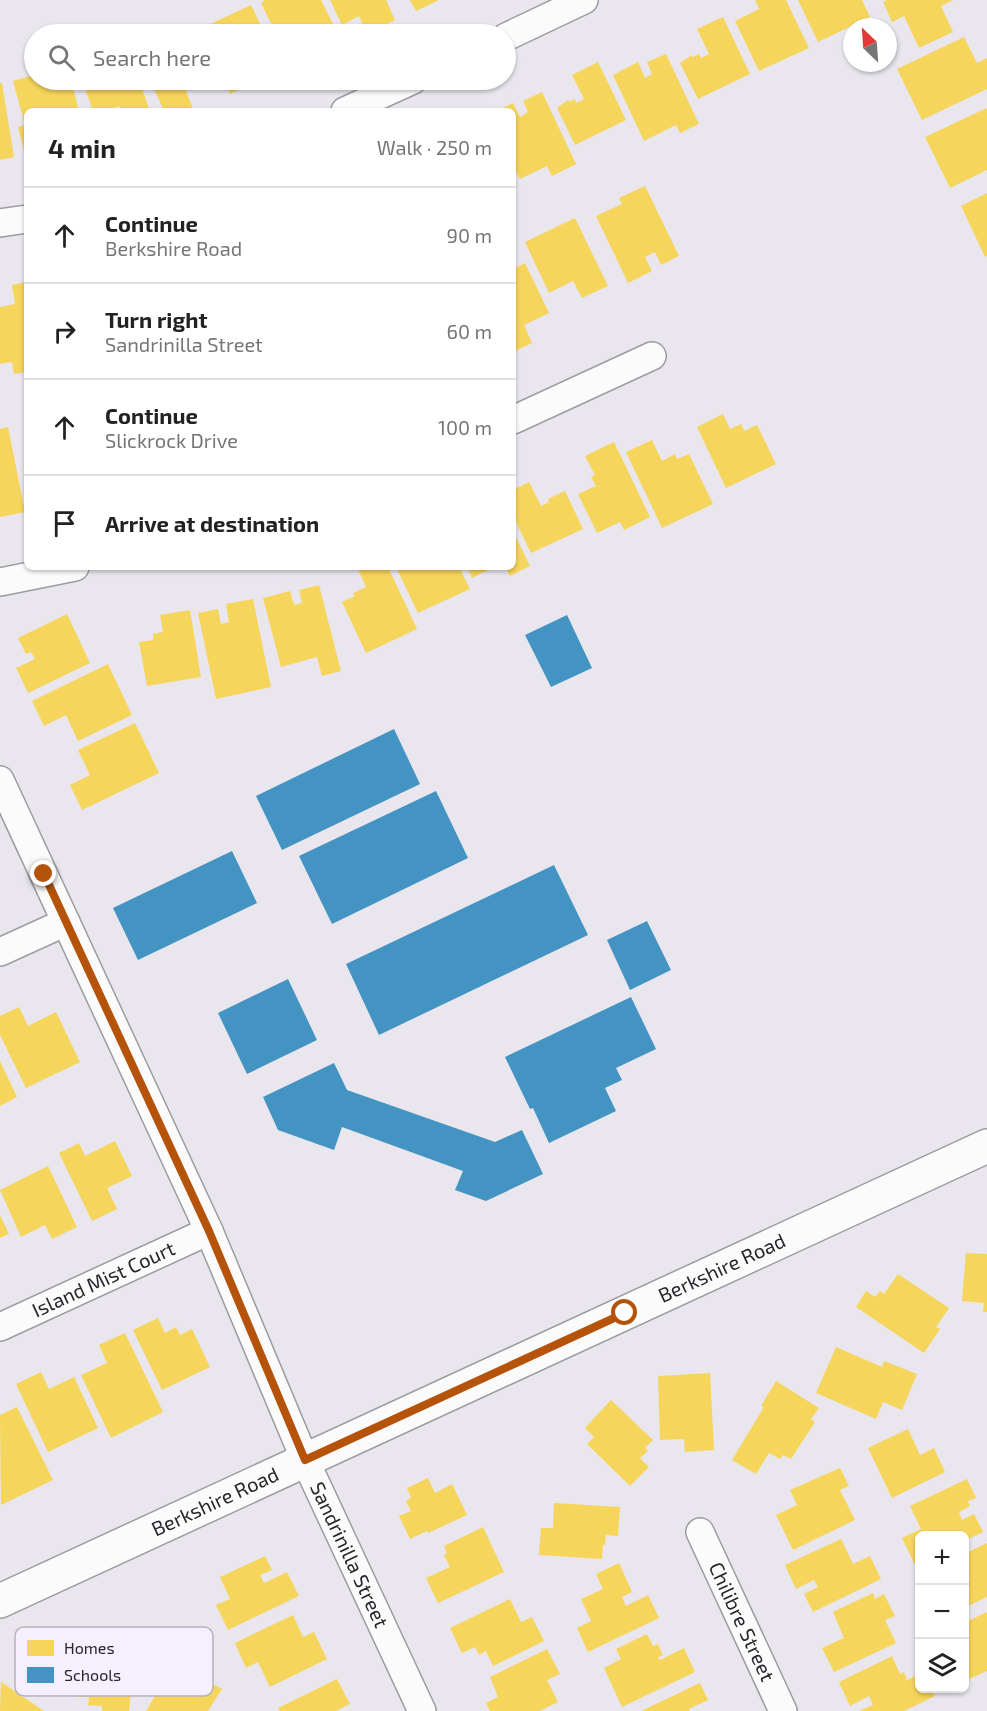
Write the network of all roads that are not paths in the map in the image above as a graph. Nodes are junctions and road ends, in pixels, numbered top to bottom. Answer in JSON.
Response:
{"nodes":[{"id":1,"x":584,"y":0,"type":"edge"},
{"id":2,"x":516,"y":31,"type":"edge"},
{"id":3,"x":391,"y":90,"type":"edge"},
{"id":4,"x":352,"y":108,"type":"edge"},
{"id":5,"x":24,"y":219,"type":"edge"},
{"id":6,"x":0,"y":223,"type":"edge"},
{"id":7,"x":652,"y":356,"type":"dead end"},
{"id":8,"x":516,"y":419,"type":"edge"},
{"id":9,"x":60,"y":570,"type":"edge"},
{"id":10,"x":0,"y":582,"type":"edge"},
{"id":11,"x":0,"y":780,"type":"edge"},
{"id":12,"x":66,"y":922,"type":"junction"},
{"id":13,"x":0,"y":952,"type":"edge"},
{"id":14,"x":987,"y":1146,"type":"edge"},
{"id":15,"x":209,"y":1231,"type":"junction"},
{"id":16,"x":0,"y":1327,"type":"edge"},
{"id":17,"x":305,"y":1460,"type":"junction"},
{"id":18,"x":700,"y":1532,"type":"dead end"},
{"id":19,"x":0,"y":1601,"type":"edge"},
{"id":20,"x":422,"y":1711,"type":"edge"},
{"id":21,"x":783,"y":1711,"type":"edge"}],
"edges":[{"from":1,"to":2,"type":"street"},
{"from":3,"to":4,"type":"street"},
{"from":5,"to":6,"type":"street"},
{"from":7,"to":8,"type":"street"},
{"from":9,"to":10,"type":"street"},
{"from":11,"to":12,"type":"street","name":"Sandrinilla Street"},
{"from":12,"to":13,"type":"street"},
{"from":12,"to":15,"type":"street","name":"Sandrinilla Street"},
{"from":14,"to":17,"type":"street","name":"Berkshire Road"},
{"from":15,"to":16,"type":"street","name":"Island Mist Court"},
{"from":15,"to":17,"type":"street","name":"Sandrinilla Street"},
{"from":17,"to":19,"type":"street","name":"Berkshire Road"},
{"from":17,"to":20,"type":"street","name":"Sandrinilla Street"},
{"from":18,"to":21,"type":"street","name":"Chilibre Street"}]}
